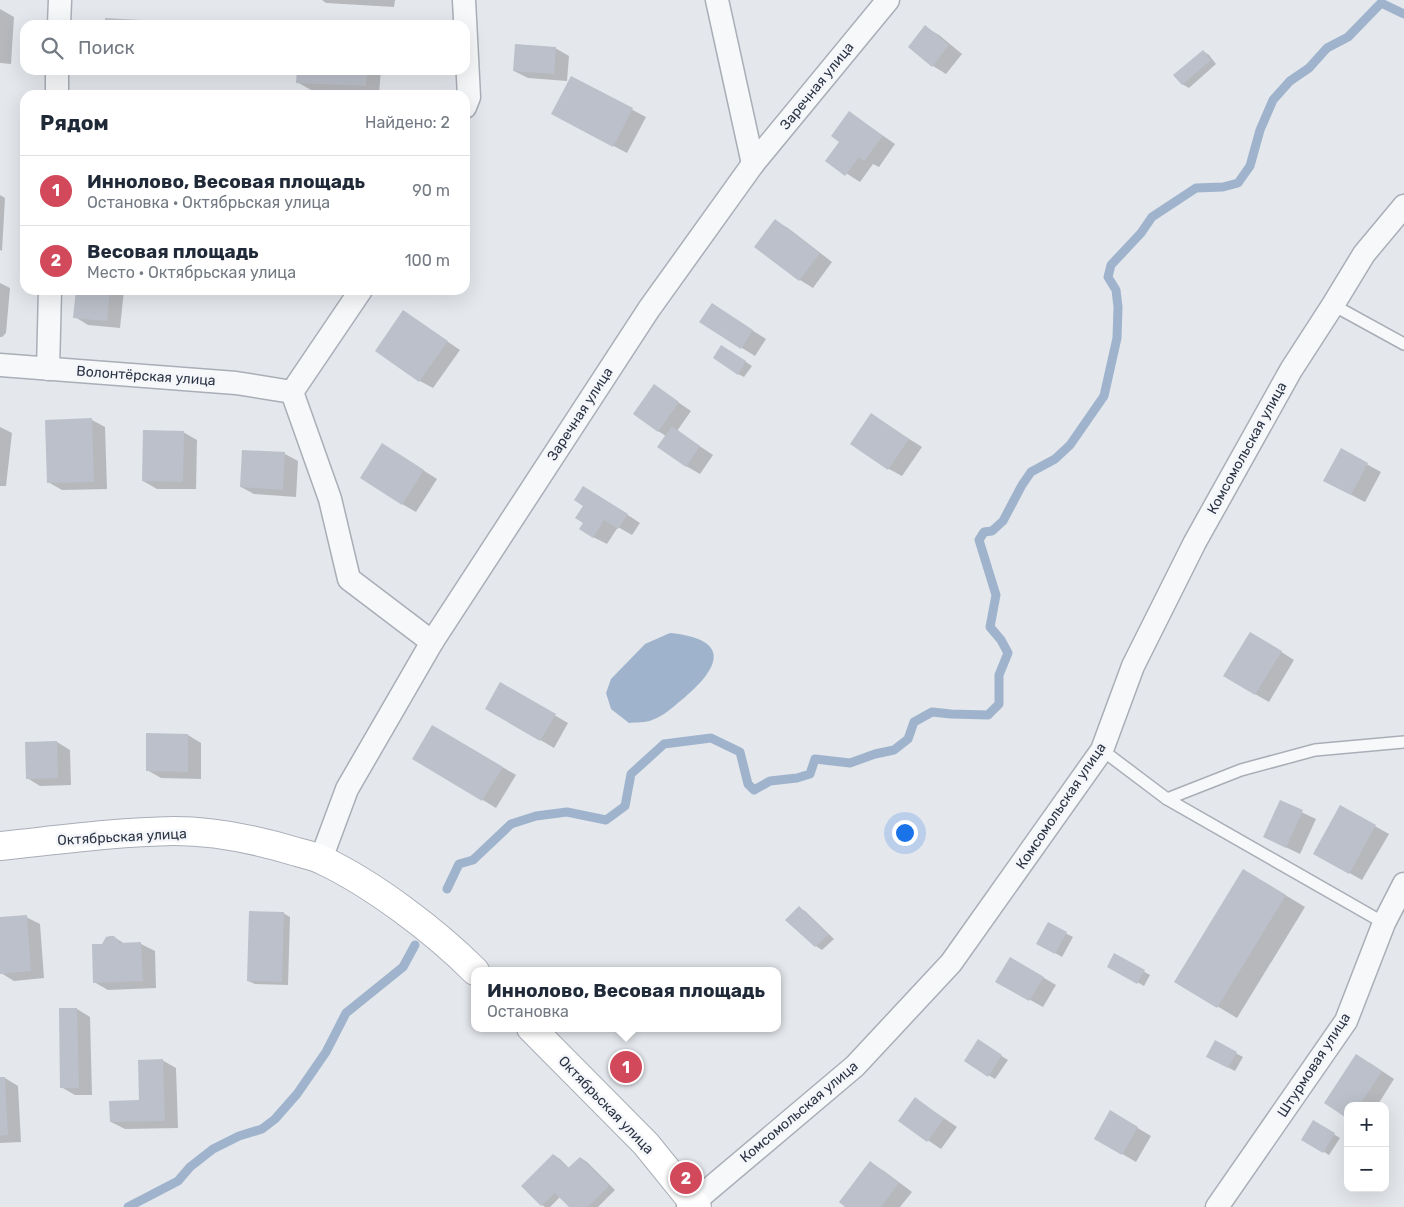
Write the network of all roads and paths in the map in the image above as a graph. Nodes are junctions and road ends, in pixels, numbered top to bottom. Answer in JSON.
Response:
{"nodes":[{"id":1,"x":60,"y":0,"type":"edge"},
{"id":2,"x":464,"y":0,"type":"edge"},
{"id":3,"x":717,"y":0,"type":"edge"},
{"id":4,"x":888,"y":0,"type":"edge"},
{"id":5,"x":59,"y":20,"type":"edge"},
{"id":6,"x":465,"y":20,"type":"edge"},
{"id":7,"x":57,"y":75,"type":"edge"},
{"id":8,"x":468,"y":75,"type":"edge"},
{"id":9,"x":57,"y":90,"type":"edge"},
{"id":10,"x":469,"y":90,"type":"edge"},
{"id":11,"x":753,"y":164,"type":"junction"},
{"id":12,"x":1404,"y":206,"type":"edge"},
{"id":13,"x":50,"y":295,"type":"edge"},
{"id":14,"x":358,"y":295,"type":"edge"},
{"id":15,"x":1333,"y":305,"type":"junction"},
{"id":16,"x":1404,"y":344,"type":"edge"},
{"id":17,"x":0,"y":365,"type":"edge"},
{"id":18,"x":48,"y":369,"type":"junction"},
{"id":19,"x":292,"y":392,"type":"junction"},
{"id":20,"x":432,"y":642,"type":"junction"},
{"id":21,"x":1404,"y":742,"type":"edge"},
{"id":22,"x":1102,"y":750,"type":"junction"},
{"id":23,"x":1167,"y":799,"type":"junction"},
{"id":24,"x":0,"y":846,"type":"edge"},
{"id":25,"x":321,"y":859,"type":"junction"},
{"id":26,"x":1404,"y":884,"type":"edge"},
{"id":27,"x":1384,"y":923,"type":"junction"},
{"id":28,"x":471,"y":967,"type":"edge"},
{"id":29,"x":536,"y":1032,"type":"edge"},
{"id":30,"x":692,"y":1205,"type":"edge"},
{"id":31,"x":1217,"y":1207,"type":"edge"}],
"edges":[{"from":1,"to":5,"type":"street"},
{"from":2,"to":6,"type":"street"},
{"from":3,"to":11,"type":"street"},
{"from":4,"to":11,"type":"street","name":"Заречная улица"},
{"from":7,"to":9,"type":"street"},
{"from":8,"to":10,"type":"street"},
{"from":11,"to":20,"type":"street","name":"Заречная улица"},
{"from":12,"to":15,"type":"street","name":"Комсомольская улица"},
{"from":13,"to":18,"type":"street"},
{"from":14,"to":19,"type":"street"},
{"from":15,"to":16,"type":"lane"},
{"from":15,"to":22,"type":"street","name":"Комсомольская улица"},
{"from":17,"to":18,"type":"street","name":"Волонтёрская улица"},
{"from":18,"to":19,"type":"street","name":"Волонтёрская улица"},
{"from":19,"to":20,"type":"street"},
{"from":20,"to":25,"type":"street","name":"Заречная улица"},
{"from":21,"to":23,"type":"lane"},
{"from":22,"to":23,"type":"lane"},
{"from":22,"to":30,"type":"street","name":"Комсомольская улица"},
{"from":23,"to":27,"type":"lane"},
{"from":24,"to":25,"type":"main road","name":"Октябрьская улица"},
{"from":25,"to":28,"type":"main road","name":"Октябрьская улица"},
{"from":26,"to":27,"type":"street","name":"Штурмовая улица"},
{"from":27,"to":31,"type":"street","name":"Штурмовая улица"},
{"from":29,"to":30,"type":"main road","name":"Октябрьская улица"}]}
